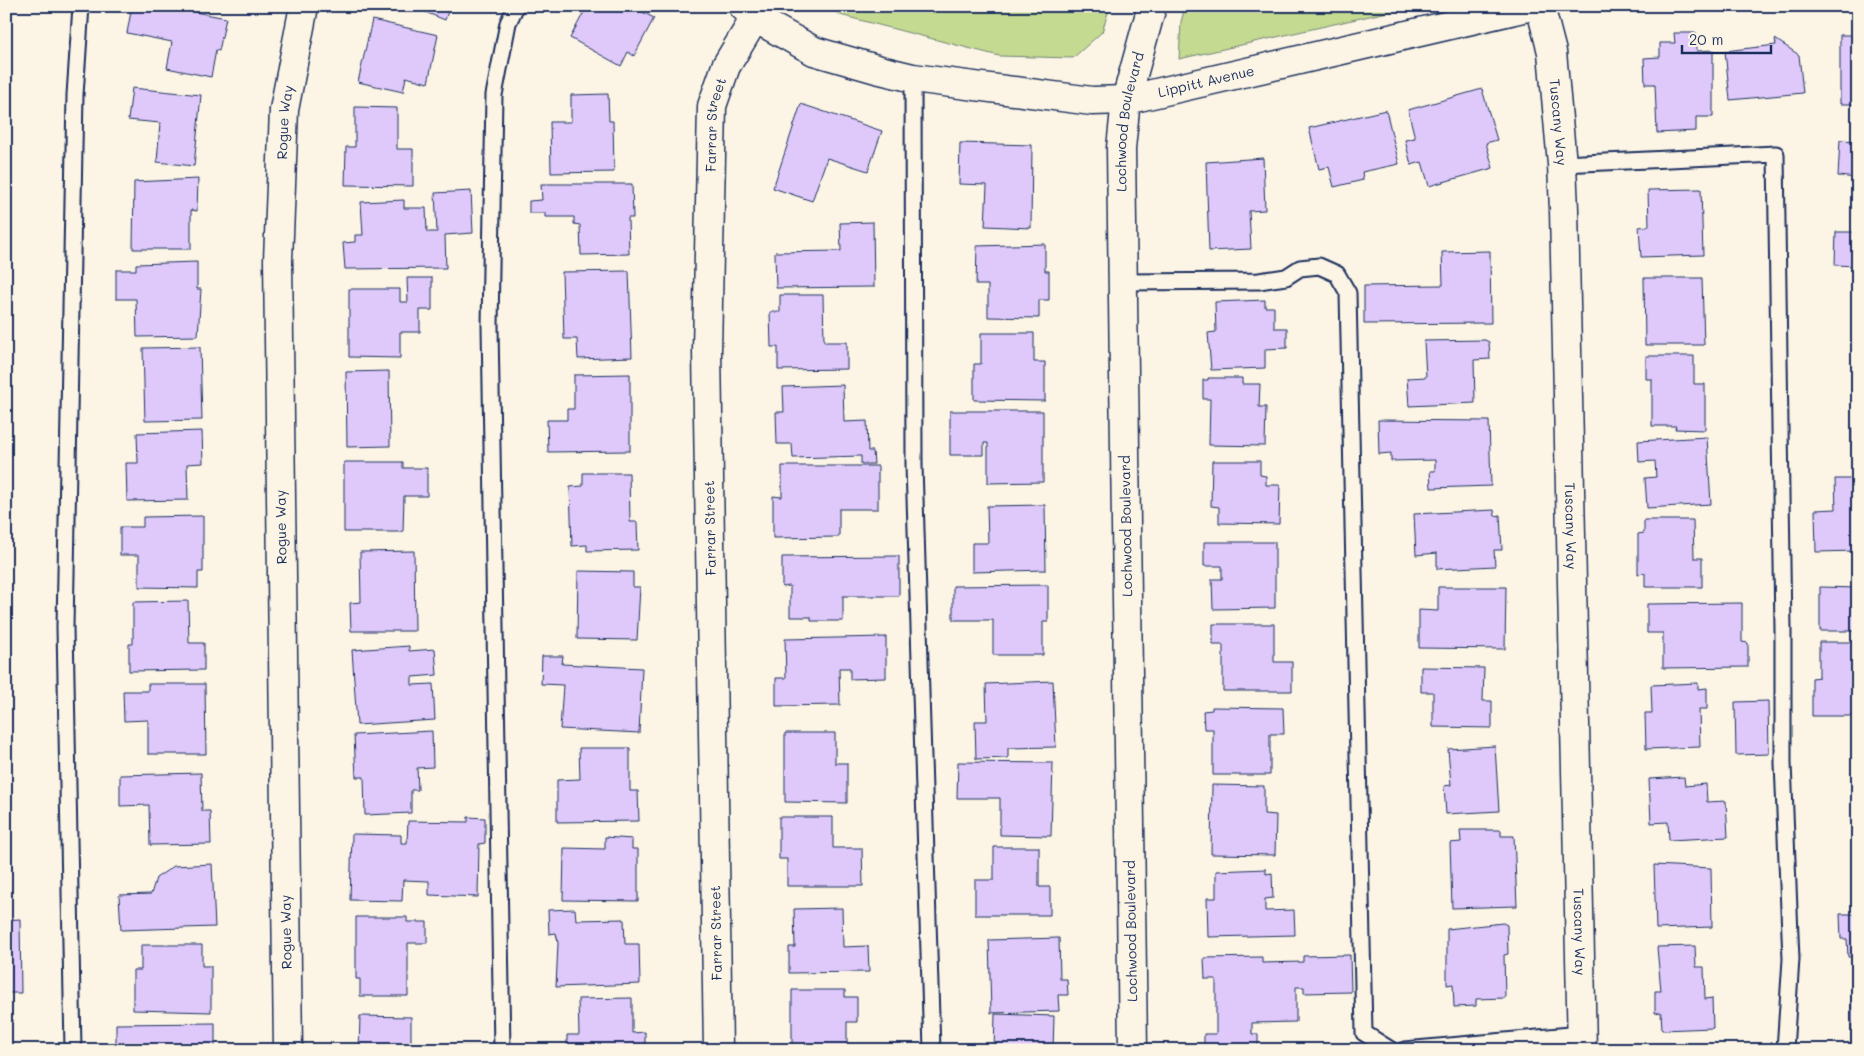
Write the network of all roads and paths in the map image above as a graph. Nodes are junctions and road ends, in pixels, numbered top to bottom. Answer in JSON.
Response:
{"nodes":[{"id":1,"x":81,"y":6,"type":"edge"},
{"id":2,"x":304,"y":6,"type":"edge"},
{"id":3,"x":516,"y":6,"type":"edge"},
{"id":4,"x":1152,"y":6,"type":"edge"},
{"id":5,"x":1532,"y":6,"type":"edge"},
{"id":6,"x":1540,"y":6,"type":"edge"},
{"id":7,"x":749,"y":12,"type":"edge"},
{"id":8,"x":913,"y":78,"type":"junction"},
{"id":9,"x":1126,"y":100,"type":"junction"},
{"id":10,"x":1562,"y":164,"type":"junction"},
{"id":11,"x":1123,"y":282,"type":"junction"},
{"id":12,"x":1582,"y":1042,"type":"edge"},
{"id":13,"x":73,"y":1050,"type":"edge"},
{"id":14,"x":288,"y":1050,"type":"edge"},
{"id":15,"x":502,"y":1050,"type":"edge"},
{"id":16,"x":718,"y":1050,"type":"edge"},
{"id":17,"x":932,"y":1050,"type":"edge"},
{"id":18,"x":1133,"y":1050,"type":"edge"},
{"id":19,"x":1391,"y":1050,"type":"edge"},
{"id":20,"x":1405,"y":1050,"type":"edge"},
{"id":21,"x":1785,"y":1050,"type":"edge"}],
"edges":[{"from":1,"to":13,"type":"lane"},
{"from":2,"to":14,"type":"street","name":"Rogue Way"},
{"from":3,"to":15,"type":"lane"},
{"from":4,"to":9,"type":"street","name":"Lochwood Boulevard"},
{"from":5,"to":9,"type":"street","name":"Lippitt Avenue"},
{"from":6,"to":10,"type":"street","name":"Tuscany Way"},
{"from":7,"to":8,"type":"street","name":"Lippitt Avenue"},
{"from":7,"to":16,"type":"street","name":"Farrar Street"},
{"from":8,"to":9,"type":"street","name":"Lippitt Avenue"},
{"from":8,"to":17,"type":"lane"},
{"from":9,"to":11,"type":"street","name":"Lochwood Boulevard"},
{"from":10,"to":12,"type":"street","name":"Tuscany Way"},
{"from":10,"to":21,"type":"lane"},
{"from":11,"to":18,"type":"street","name":"Lochwood Boulevard"},
{"from":11,"to":19,"type":"lane"},
{"from":12,"to":20,"type":"lane"}]}
